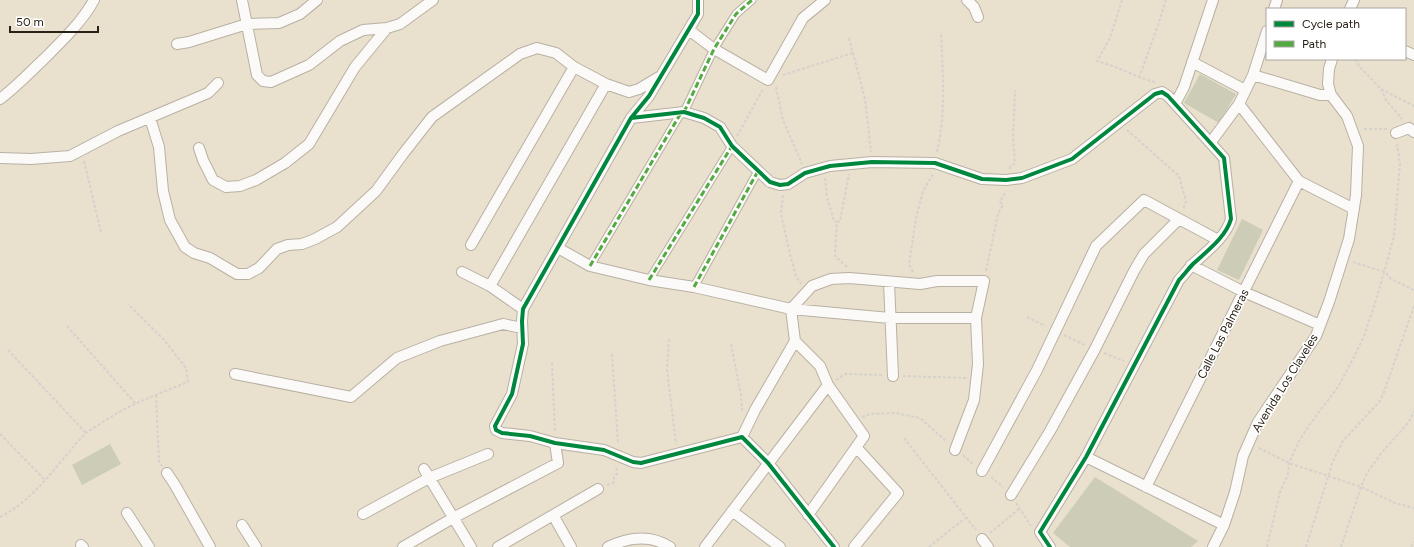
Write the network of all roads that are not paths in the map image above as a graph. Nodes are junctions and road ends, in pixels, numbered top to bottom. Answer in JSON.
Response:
{"nodes":[{"id":1,"x":94,"y":0,"type":"edge"},
{"id":2,"x":242,"y":0,"type":"edge"},
{"id":3,"x":317,"y":0,"type":"edge"},
{"id":4,"x":433,"y":0,"type":"edge"},
{"id":5,"x":698,"y":0,"type":"edge"},
{"id":6,"x":752,"y":0,"type":"edge"},
{"id":7,"x":825,"y":0,"type":"edge"},
{"id":8,"x":966,"y":0,"type":"edge"},
{"id":9,"x":1213,"y":0,"type":"edge"},
{"id":10,"x":978,"y":17,"type":"dead end"},
{"id":11,"x":247,"y":24,"type":"junction"},
{"id":12,"x":387,"y":28,"type":"junction"},
{"id":13,"x":689,"y":30,"type":"junction"},
{"id":14,"x":1266,"y":34,"type":"edge"},
{"id":15,"x":177,"y":44,"type":"dead end"},
{"id":16,"x":714,"y":49,"type":"junction"},
{"id":17,"x":1332,"y":60,"type":"edge"},
{"id":18,"x":1192,"y":62,"type":"junction"},
{"id":19,"x":574,"y":66,"type":"junction"},
{"id":20,"x":1254,"y":75,"type":"junction"},
{"id":21,"x":660,"y":76,"type":"junction"},
{"id":22,"x":218,"y":83,"type":"dead end"},
{"id":23,"x":606,"y":84,"type":"junction"},
{"id":24,"x":1245,"y":90,"type":"junction"},
{"id":25,"x":1331,"y":95,"type":"junction"},
{"id":26,"x":0,"y":99,"type":"edge"},
{"id":27,"x":1172,"y":100,"type":"junction"},
{"id":28,"x":1239,"y":104,"type":"junction"},
{"id":29,"x":683,"y":112,"type":"junction"},
{"id":30,"x":150,"y":118,"type":"junction"},
{"id":31,"x":631,"y":118,"type":"junction"},
{"id":32,"x":1412,"y":130,"type":"edge"},
{"id":33,"x":1396,"y":133,"type":"road end"},
{"id":34,"x":1211,"y":142,"type":"junction"},
{"id":35,"x":732,"y":146,"type":"junction"},
{"id":36,"x":199,"y":148,"type":"dead end"},
{"id":37,"x":0,"y":158,"type":"edge"},
{"id":38,"x":758,"y":171,"type":"junction"},
{"id":39,"x":1300,"y":181,"type":"junction"},
{"id":40,"x":1354,"y":209,"type":"junction"},
{"id":41,"x":1179,"y":219,"type":"junction"},
{"id":42,"x":1218,"y":240,"type":"junction"},
{"id":43,"x":471,"y":245,"type":"dead end"},
{"id":44,"x":558,"y":248,"type":"junction"},
{"id":45,"x":590,"y":266,"type":"junction"},
{"id":46,"x":1192,"y":266,"type":"junction"},
{"id":47,"x":462,"y":272,"type":"dead end"},
{"id":48,"x":649,"y":280,"type":"junction"},
{"id":49,"x":889,"y":282,"type":"junction"},
{"id":50,"x":490,"y":286,"type":"junction"},
{"id":51,"x":694,"y":287,"type":"junction"},
{"id":52,"x":1244,"y":292,"type":"junction"},
{"id":53,"x":523,"y":309,"type":"junction"},
{"id":54,"x":791,"y":309,"type":"junction"},
{"id":55,"x":890,"y":318,"type":"junction"},
{"id":56,"x":976,"y":318,"type":"junction"},
{"id":57,"x":1320,"y":325,"type":"junction"},
{"id":58,"x":522,"y":328,"type":"junction"},
{"id":59,"x":795,"y":341,"type":"junction"},
{"id":60,"x":236,"y":374,"type":"dead end"},
{"id":61,"x":893,"y":376,"type":"dead end"},
{"id":62,"x":828,"y":385,"type":"junction"},
{"id":63,"x":742,"y":437,"type":"junction"},
{"id":64,"x":555,"y":443,"type":"junction"},
{"id":65,"x":856,"y":447,"type":"junction"},
{"id":66,"x":955,"y":450,"type":"dead end"},
{"id":67,"x":488,"y":454,"type":"dead end"},
{"id":68,"x":1086,"y":456,"type":"junction"},
{"id":69,"x":768,"y":463,"type":"junction"},
{"id":70,"x":424,"y":469,"type":"dead end"},
{"id":71,"x":982,"y":471,"type":"dead end"},
{"id":72,"x":167,"y":473,"type":"road end"},
{"id":73,"x":429,"y":478,"type":"junction"},
{"id":74,"x":1146,"y":487,"type":"junction"},
{"id":75,"x":598,"y":489,"type":"road end"},
{"id":76,"x":1011,"y":495,"type":"dead end"},
{"id":77,"x":732,"y":511,"type":"junction"},
{"id":78,"x":127,"y":513,"type":"dead end"},
{"id":79,"x":363,"y":514,"type":"dead end"},
{"id":80,"x":808,"y":514,"type":"junction"},
{"id":81,"x":553,"y":515,"type":"junction"},
{"id":82,"x":453,"y":518,"type":"junction"},
{"id":83,"x":242,"y":525,"type":"dead end"},
{"id":84,"x":1224,"y":525,"type":"junction"},
{"id":85,"x":149,"y":547,"type":"edge"},
{"id":86,"x":210,"y":547,"type":"edge"},
{"id":87,"x":256,"y":547,"type":"edge"},
{"id":88,"x":403,"y":547,"type":"edge"},
{"id":89,"x":471,"y":547,"type":"edge"},
{"id":90,"x":498,"y":547,"type":"edge"},
{"id":91,"x":571,"y":547,"type":"edge"},
{"id":92,"x":608,"y":547,"type":"edge"},
{"id":93,"x":670,"y":547,"type":"edge"},
{"id":94,"x":705,"y":547,"type":"edge"},
{"id":95,"x":780,"y":547,"type":"edge"},
{"id":96,"x":834,"y":547,"type":"edge"},
{"id":97,"x":854,"y":547,"type":"edge"},
{"id":98,"x":1050,"y":547,"type":"edge"},
{"id":99,"x":1213,"y":547,"type":"edge"}],
"edges":[{"from":1,"to":26,"type":"street"},
{"from":2,"to":11,"type":"street"},
{"from":3,"to":11,"type":"street"},
{"from":4,"to":12,"type":"street"},
{"from":5,"to":13,"type":"street"},
{"from":6,"to":16,"type":"street"},
{"from":7,"to":16,"type":"street"},
{"from":8,"to":10,"type":"street"},
{"from":9,"to":18,"type":"street"},
{"from":11,"to":12,"type":"street"},
{"from":11,"to":15,"type":"street"},
{"from":12,"to":36,"type":"street"},
{"from":13,"to":16,"type":"street"},
{"from":13,"to":21,"type":"street"},
{"from":14,"to":20,"type":"street"},
{"from":16,"to":29,"type":"street"},
{"from":17,"to":25,"type":"street"},
{"from":18,"to":24,"type":"street"},
{"from":18,"to":27,"type":"street"},
{"from":19,"to":23,"type":"street"},
{"from":19,"to":30,"type":"street"},
{"from":19,"to":43,"type":"street"},
{"from":20,"to":24,"type":"street"},
{"from":20,"to":25,"type":"street"},
{"from":21,"to":23,"type":"street"},
{"from":21,"to":31,"type":"street"},
{"from":22,"to":30,"type":"street"},
{"from":23,"to":50,"type":"street"},
{"from":24,"to":28,"type":"street"},
{"from":25,"to":40,"type":"street","name":"Avenida Los Claveles"},
{"from":27,"to":34,"type":"street"},
{"from":27,"to":38,"type":"street"},
{"from":28,"to":34,"type":"street"},
{"from":28,"to":39,"type":"street"},
{"from":29,"to":31,"type":"street"},
{"from":29,"to":35,"type":"street"},
{"from":29,"to":45,"type":"street"},
{"from":30,"to":37,"type":"street"},
{"from":31,"to":44,"type":"street"},
{"from":32,"to":33,"type":"street"},
{"from":34,"to":42,"type":"street"},
{"from":35,"to":38,"type":"street"},
{"from":35,"to":48,"type":"street"},
{"from":38,"to":51,"type":"street"},
{"from":39,"to":40,"type":"street"},
{"from":39,"to":52,"type":"street","name":"Calle Las Palmeras"},
{"from":40,"to":57,"type":"street","name":"Avenida Los Claveles"},
{"from":41,"to":42,"type":"street"},
{"from":41,"to":71,"type":"street"},
{"from":41,"to":76,"type":"street"},
{"from":42,"to":46,"type":"street"},
{"from":44,"to":45,"type":"street"},
{"from":44,"to":53,"type":"street"},
{"from":45,"to":48,"type":"street"},
{"from":46,"to":52,"type":"street"},
{"from":46,"to":68,"type":"street"},
{"from":47,"to":50,"type":"street"},
{"from":48,"to":51,"type":"street"},
{"from":49,"to":54,"type":"street"},
{"from":49,"to":55,"type":"street"},
{"from":49,"to":56,"type":"street"},
{"from":50,"to":53,"type":"street"},
{"from":51,"to":54,"type":"street"},
{"from":52,"to":57,"type":"street"},
{"from":52,"to":74,"type":"street","name":"Calle Las Palmeras"},
{"from":53,"to":58,"type":"street"},
{"from":54,"to":55,"type":"street"},
{"from":54,"to":59,"type":"street"},
{"from":55,"to":56,"type":"street"},
{"from":55,"to":61,"type":"street"},
{"from":56,"to":66,"type":"street"},
{"from":57,"to":84,"type":"street","name":"Avenida Los Claveles"},
{"from":58,"to":60,"type":"street"},
{"from":58,"to":64,"type":"street"},
{"from":59,"to":62,"type":"street"},
{"from":59,"to":63,"type":"street"},
{"from":62,"to":65,"type":"street"},
{"from":62,"to":69,"type":"street"},
{"from":63,"to":64,"type":"street"},
{"from":63,"to":69,"type":"street"},
{"from":64,"to":82,"type":"street"},
{"from":65,"to":80,"type":"street"},
{"from":65,"to":97,"type":"street"},
{"from":67,"to":73,"type":"street"},
{"from":68,"to":74,"type":"street"},
{"from":68,"to":98,"type":"street"},
{"from":69,"to":77,"type":"street"},
{"from":69,"to":80,"type":"street"},
{"from":70,"to":73,"type":"street"},
{"from":72,"to":86,"type":"street"},
{"from":73,"to":79,"type":"street"},
{"from":73,"to":82,"type":"street"},
{"from":74,"to":84,"type":"street"},
{"from":75,"to":81,"type":"street"},
{"from":77,"to":94,"type":"street"},
{"from":77,"to":95,"type":"street"},
{"from":78,"to":85,"type":"street"},
{"from":80,"to":96,"type":"street"},
{"from":81,"to":90,"type":"street"},
{"from":81,"to":91,"type":"street"},
{"from":82,"to":88,"type":"street"},
{"from":82,"to":89,"type":"street"},
{"from":83,"to":87,"type":"street"},
{"from":84,"to":99,"type":"street","name":"Avenida Los Claveles"},
{"from":92,"to":93,"type":"street"}]}
